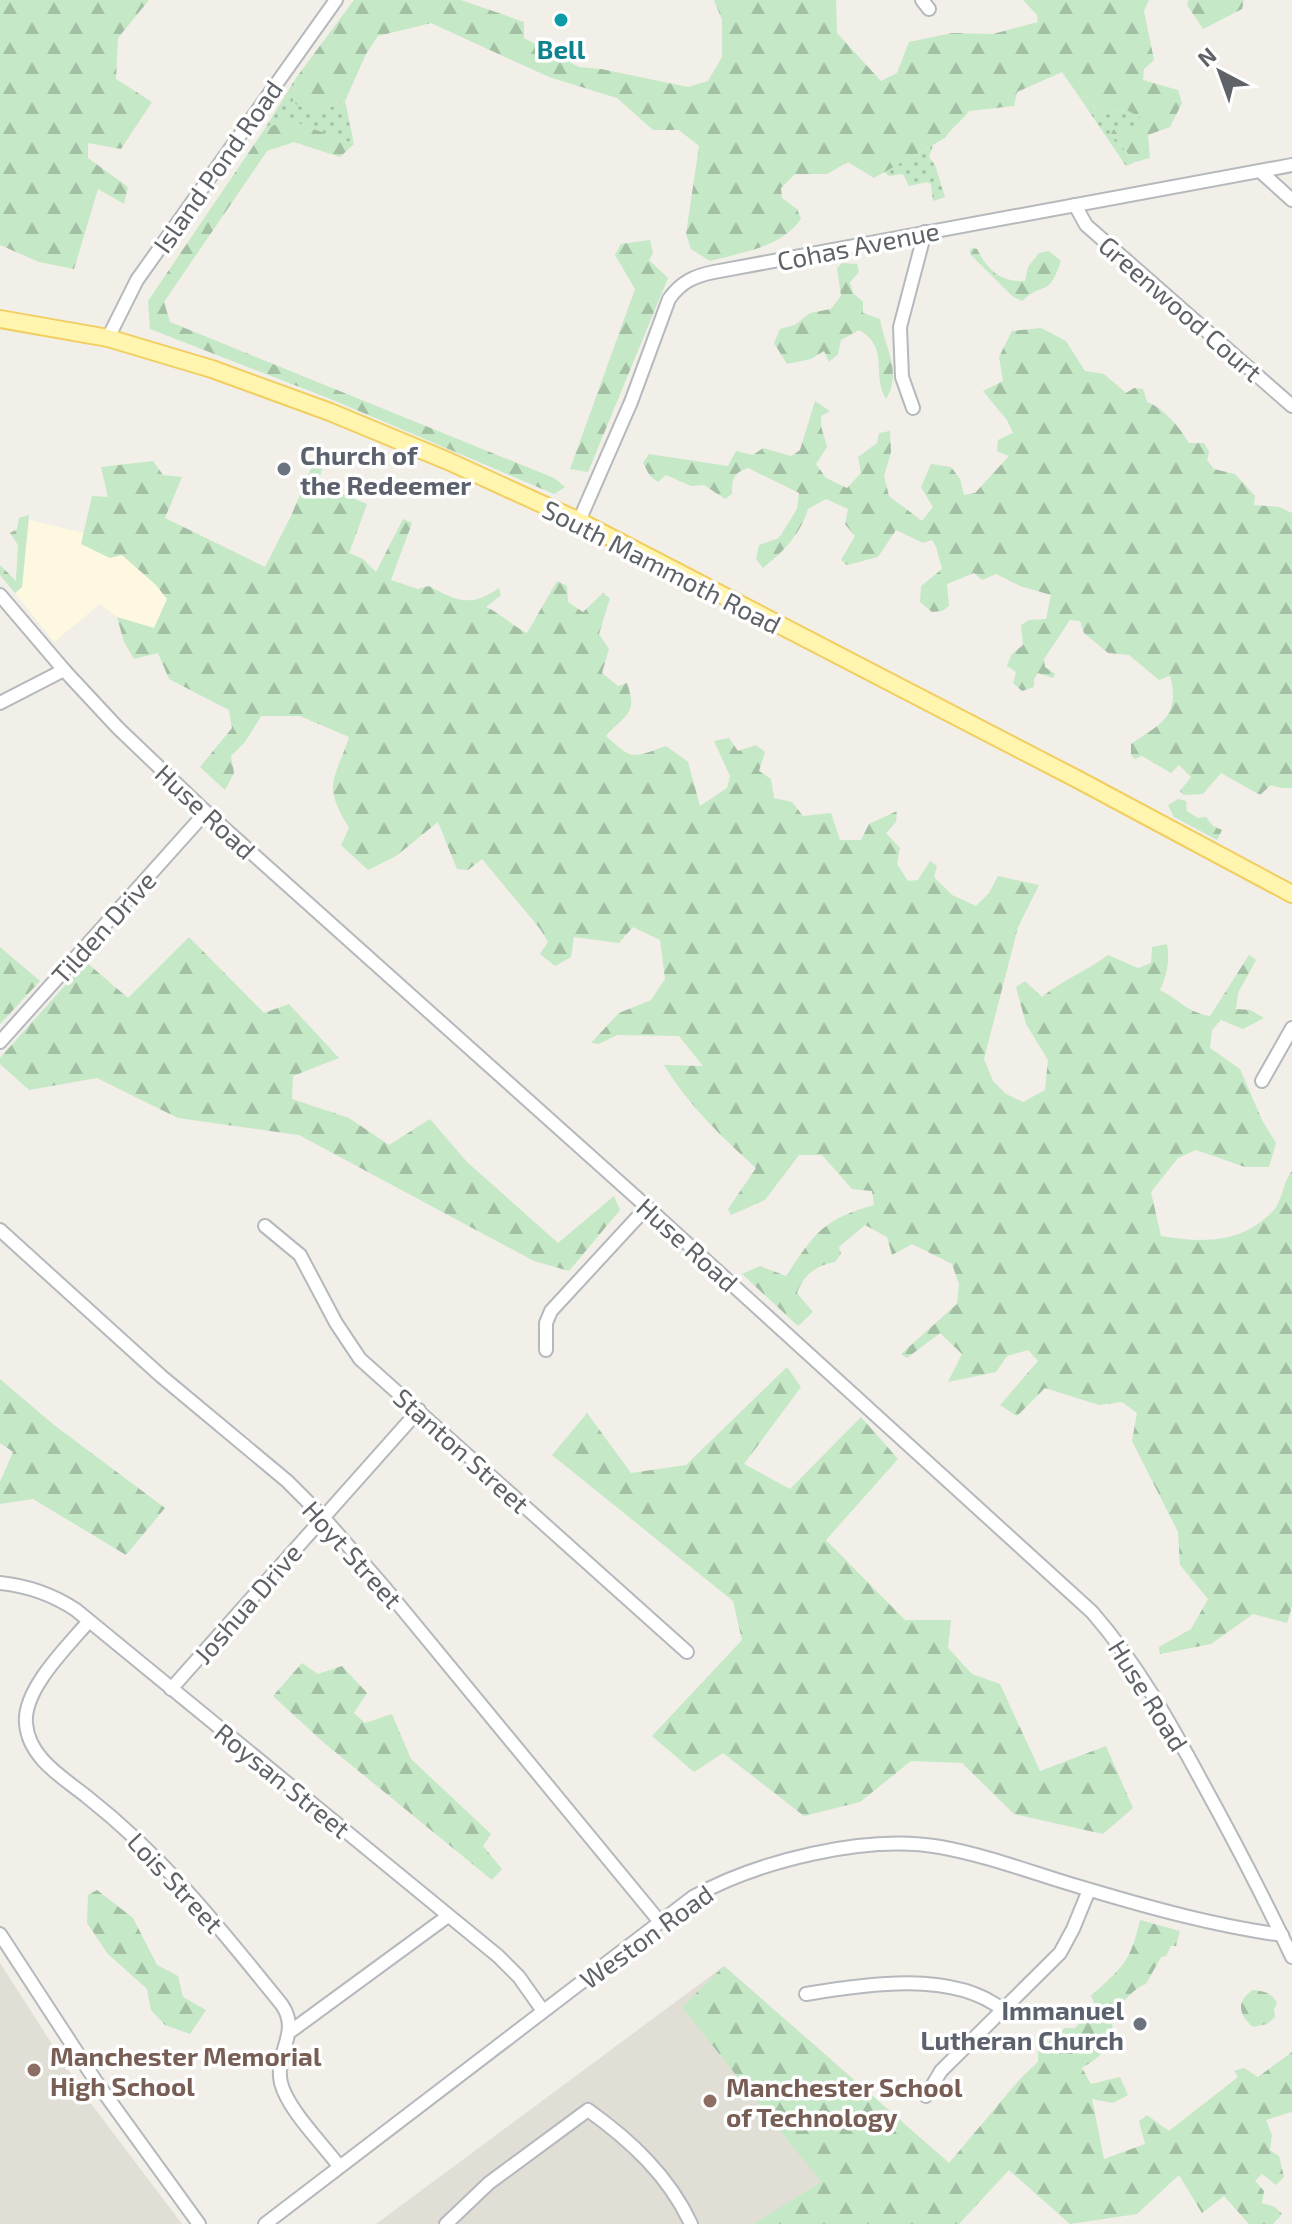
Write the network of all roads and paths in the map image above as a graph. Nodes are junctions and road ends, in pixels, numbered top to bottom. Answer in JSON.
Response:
{"nodes":[{"id":1,"x":336,"y":0,"type":"edge"},
{"id":2,"x":1292,"y":165,"type":"edge"},
{"id":3,"x":1261,"y":172,"type":"junction"},
{"id":4,"x":1292,"y":200,"type":"edge"},
{"id":5,"x":1075,"y":205,"type":"junction"},
{"id":6,"x":925,"y":232,"type":"junction"},
{"id":7,"x":0,"y":319,"type":"edge"},
{"id":8,"x":108,"y":338,"type":"junction"},
{"id":9,"x":1292,"y":406,"type":"edge"},
{"id":10,"x":913,"y":408,"type":"dead end"},
{"id":11,"x":579,"y":521,"type":"junction"},
{"id":12,"x":0,"y":595,"type":"edge"},
{"id":13,"x":64,"y":670,"type":"junction"},
{"id":14,"x":0,"y":703,"type":"edge"},
{"id":15,"x":206,"y":812,"type":"junction"},
{"id":16,"x":1292,"y":894,"type":"edge"},
{"id":17,"x":1292,"y":1028,"type":"edge"},
{"id":18,"x":0,"y":1042,"type":"edge"},
{"id":19,"x":1262,"y":1081,"type":"dead end"},
{"id":20,"x":647,"y":1207,"type":"junction"},
{"id":21,"x":265,"y":1226,"type":"dead end"},
{"id":22,"x":0,"y":1230,"type":"edge"},
{"id":23,"x":546,"y":1350,"type":"dead end"},
{"id":24,"x":419,"y":1410,"type":"junction"},
{"id":25,"x":323,"y":1517,"type":"junction"},
{"id":26,"x":0,"y":1583,"type":"edge"},
{"id":27,"x":89,"y":1621,"type":"junction"},
{"id":28,"x":687,"y":1652,"type":"dead end"},
{"id":29,"x":171,"y":1689,"type":"junction"},
{"id":30,"x":1089,"y":1890,"type":"junction"},
{"id":31,"x":448,"y":1916,"type":"junction"},
{"id":32,"x":660,"y":1922,"type":"junction"},
{"id":33,"x":0,"y":1934,"type":"edge"},
{"id":34,"x":1282,"y":1935,"type":"junction"},
{"id":35,"x":1292,"y":1957,"type":"edge"},
{"id":36,"x":806,"y":1994,"type":"dead end"},
{"id":37,"x":1003,"y":2010,"type":"junction"},
{"id":38,"x":543,"y":2011,"type":"junction"},
{"id":39,"x":291,"y":2031,"type":"junction"},
{"id":40,"x":926,"y":2096,"type":"dead end"},
{"id":41,"x":339,"y":2166,"type":"junction"},
{"id":42,"x":199,"y":2224,"type":"edge"},
{"id":43,"x":265,"y":2224,"type":"edge"},
{"id":44,"x":446,"y":2224,"type":"edge"},
{"id":45,"x":691,"y":2224,"type":"edge"}],
"edges":[{"from":1,"to":8,"type":"street","name":"Island Pond Road"},
{"from":2,"to":3,"type":"street","name":"Cohas Avenue"},
{"from":3,"to":4,"type":"street"},
{"from":3,"to":5,"type":"street","name":"Cohas Avenue"},
{"from":5,"to":6,"type":"street","name":"Cohas Avenue"},
{"from":5,"to":9,"type":"street","name":"Greenwood Court"},
{"from":6,"to":10,"type":"street"},
{"from":6,"to":11,"type":"street","name":"Cohas Avenue"},
{"from":7,"to":8,"type":"main road","name":"South Mammoth Road"},
{"from":8,"to":11,"type":"main road","name":"South Mammoth Road"},
{"from":11,"to":16,"type":"main road","name":"South Mammoth Road"},
{"from":12,"to":13,"type":"street","name":"Huse Road"},
{"from":13,"to":14,"type":"street"},
{"from":13,"to":15,"type":"street","name":"Huse Road"},
{"from":15,"to":18,"type":"street","name":"Tilden Drive"},
{"from":15,"to":20,"type":"street","name":"Huse Road"},
{"from":17,"to":19,"type":"street"},
{"from":20,"to":23,"type":"street"},
{"from":20,"to":34,"type":"street","name":"Huse Road"},
{"from":21,"to":24,"type":"street","name":"Stanton Street"},
{"from":22,"to":25,"type":"street","name":"Hoyt Street"},
{"from":24,"to":25,"type":"street","name":"Joshua Drive"},
{"from":24,"to":28,"type":"street","name":"Stanton Street"},
{"from":25,"to":29,"type":"street","name":"Joshua Drive"},
{"from":25,"to":32,"type":"street","name":"Hoyt Street"},
{"from":26,"to":27,"type":"street","name":"Roysan Street"},
{"from":27,"to":29,"type":"street","name":"Roysan Street"},
{"from":27,"to":39,"type":"street","name":"Lois Street"},
{"from":29,"to":31,"type":"street","name":"Roysan Street"},
{"from":30,"to":32,"type":"street","name":"Weston Road"},
{"from":30,"to":34,"type":"street","name":"Weston Road"},
{"from":30,"to":37,"type":"street"},
{"from":31,"to":38,"type":"street","name":"Roysan Street"},
{"from":31,"to":39,"type":"street"},
{"from":32,"to":38,"type":"street","name":"Weston Road"},
{"from":33,"to":42,"type":"street"},
{"from":34,"to":35,"type":"street","name":"Huse Road"},
{"from":36,"to":37,"type":"street"},
{"from":37,"to":40,"type":"street"},
{"from":38,"to":41,"type":"street","name":"Weston Road"},
{"from":39,"to":41,"type":"street"},
{"from":41,"to":43,"type":"street","name":"Weston Road"},
{"from":44,"to":45,"type":"street"}]}
